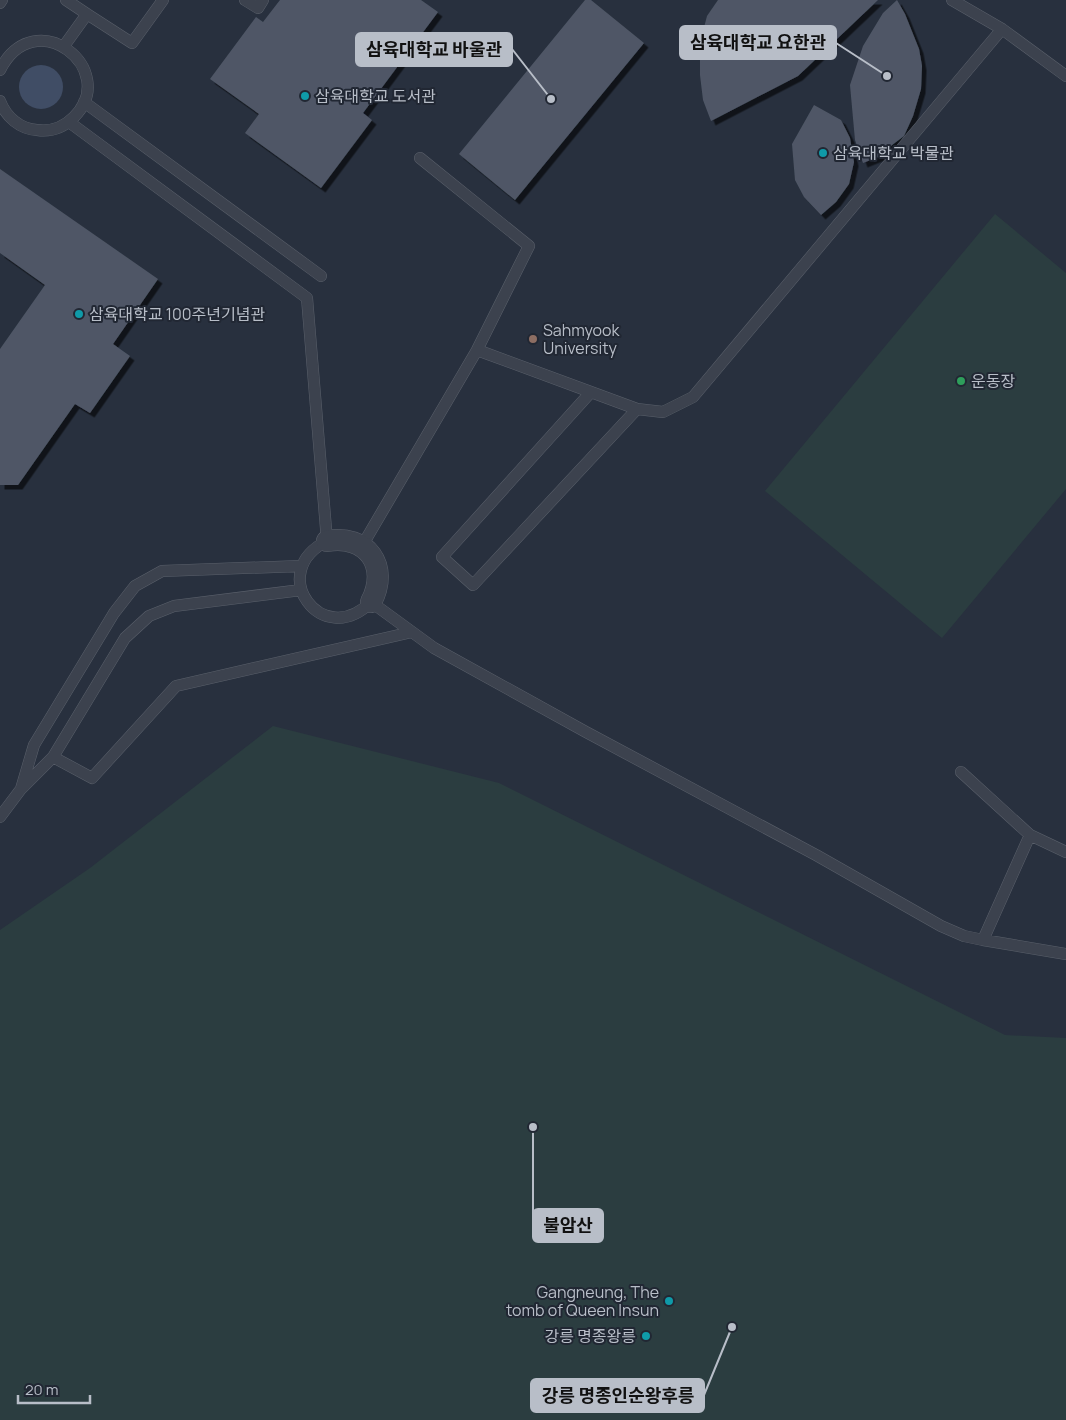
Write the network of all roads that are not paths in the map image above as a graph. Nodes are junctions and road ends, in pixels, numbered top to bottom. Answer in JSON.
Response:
{"nodes":[{"id":1,"x":66,"y":0,"type":"edge"},
{"id":2,"x":163,"y":0,"type":"edge"},
{"id":3,"x":245,"y":0,"type":"edge"},
{"id":4,"x":263,"y":0,"type":"edge"},
{"id":5,"x":952,"y":0,"type":"edge"},
{"id":6,"x":87,"y":14,"type":"junction"},
{"id":7,"x":1002,"y":28,"type":"junction"},
{"id":8,"x":64,"y":46,"type":"junction"},
{"id":9,"x":3,"y":57,"type":"edge"},
{"id":10,"x":0,"y":70,"type":"edge"},
{"id":11,"x":1066,"y":76,"type":"edge"},
{"id":12,"x":84,"y":102,"type":"junction"},
{"id":13,"x":1,"y":106,"type":"edge"},
{"id":14,"x":69,"y":122,"type":"junction"},
{"id":15,"x":420,"y":158,"type":"dead end"},
{"id":16,"x":321,"y":276,"type":"dead end"},
{"id":17,"x":477,"y":350,"type":"junction"},
{"id":18,"x":592,"y":392,"type":"junction"},
{"id":19,"x":637,"y":409,"type":"junction"},
{"id":20,"x":327,"y":541,"type":"junction"},
{"id":21,"x":362,"y":546,"type":"junction"},
{"id":22,"x":301,"y":566,"type":"junction"},
{"id":23,"x":301,"y":590,"type":"junction"},
{"id":24,"x":371,"y":602,"type":"junction"},
{"id":25,"x":412,"y":632,"type":"junction"},
{"id":26,"x":53,"y":757,"type":"junction"},
{"id":27,"x":961,"y":772,"type":"dead end"},
{"id":28,"x":21,"y":788,"type":"junction"},
{"id":29,"x":0,"y":817,"type":"edge"},
{"id":30,"x":1030,"y":835,"type":"junction"},
{"id":31,"x":1066,"y":852,"type":"edge"},
{"id":32,"x":982,"y":940,"type":"junction"},
{"id":33,"x":1066,"y":954,"type":"edge"}],
"edges":[{"from":1,"to":6,"type":"lane"},
{"from":2,"to":6,"type":"lane"},
{"from":3,"to":4,"type":"lane"},
{"from":5,"to":7,"type":"lane"},
{"from":6,"to":8,"type":"lane"},
{"from":7,"to":11,"type":"lane"},
{"from":7,"to":19,"type":"lane"},
{"from":8,"to":9,"type":"lane"},
{"from":8,"to":12,"type":"lane"},
{"from":9,"to":10,"type":"lane"},
{"from":12,"to":14,"type":"lane"},
{"from":12,"to":16,"type":"lane"},
{"from":13,"to":14,"type":"lane"},
{"from":14,"to":20,"type":"lane"},
{"from":15,"to":17,"type":"lane"},
{"from":17,"to":18,"type":"lane"},
{"from":17,"to":21,"type":"lane"},
{"from":18,"to":19,"type":"lane"},
{"from":18,"to":19,"type":"lane"},
{"from":20,"to":21,"type":"street"},
{"from":20,"to":22,"type":"lane"},
{"from":21,"to":24,"type":"street"},
{"from":22,"to":23,"type":"lane"},
{"from":22,"to":28,"type":"lane"},
{"from":23,"to":24,"type":"lane"},
{"from":23,"to":26,"type":"lane"},
{"from":24,"to":25,"type":"lane"},
{"from":25,"to":26,"type":"lane"},
{"from":25,"to":32,"type":"lane"},
{"from":26,"to":28,"type":"lane"},
{"from":27,"to":30,"type":"lane"},
{"from":28,"to":29,"type":"lane"},
{"from":30,"to":31,"type":"lane"},
{"from":30,"to":32,"type":"lane"},
{"from":32,"to":33,"type":"lane"}]}
